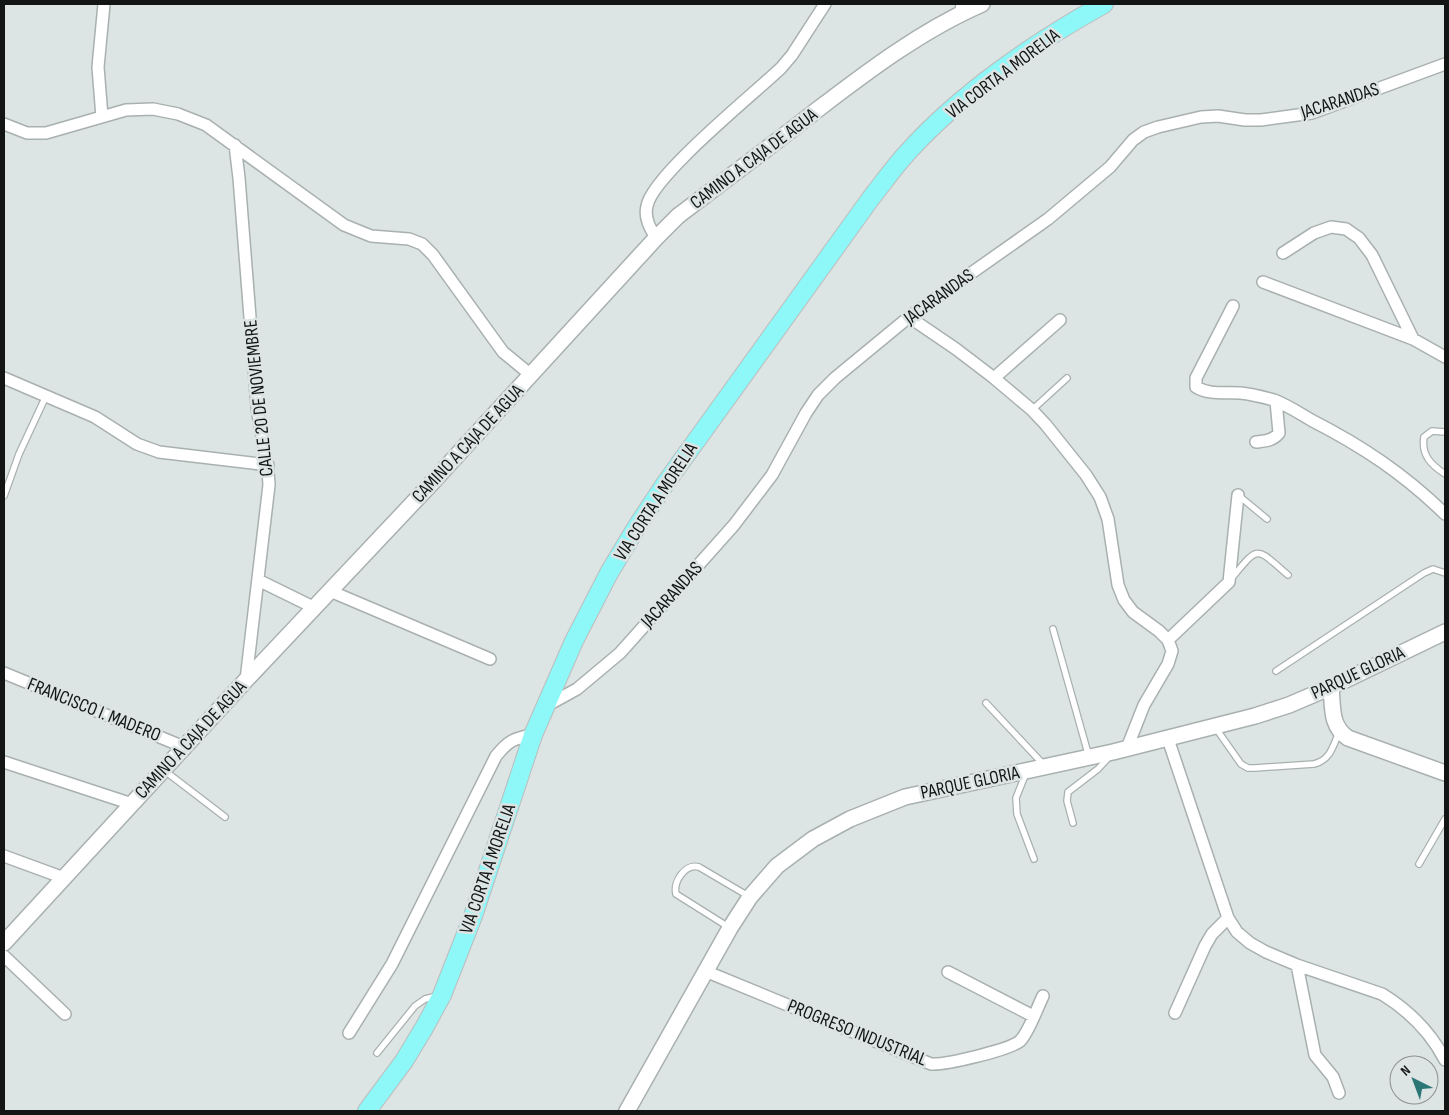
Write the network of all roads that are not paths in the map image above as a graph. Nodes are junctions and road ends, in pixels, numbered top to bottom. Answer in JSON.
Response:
{"nodes":[{"id":1,"x":104,"y":4,"type":"edge"},
{"id":2,"x":825,"y":4,"type":"edge"},
{"id":3,"x":982,"y":4,"type":"edge"},
{"id":4,"x":1104,"y":4,"type":"edge"},
{"id":5,"x":958,"y":9,"type":"edge"},
{"id":6,"x":1445,"y":64,"type":"edge"},
{"id":7,"x":102,"y":117,"type":"junction"},
{"id":8,"x":4,"y":124,"type":"edge"},
{"id":9,"x":235,"y":145,"type":"junction"},
{"id":10,"x":656,"y":238,"type":"junction"},
{"id":11,"x":1283,"y":253,"type":"dead end"},
{"id":12,"x":1263,"y":282,"type":"dead end"},
{"id":13,"x":1233,"y":306,"type":"dead end"},
{"id":14,"x":910,"y":317,"type":"junction"},
{"id":15,"x":1060,"y":320,"type":"dead end"},
{"id":16,"x":1413,"y":339,"type":"junction"},
{"id":17,"x":1445,"y":357,"type":"edge"},
{"id":18,"x":531,"y":375,"type":"junction"},
{"id":19,"x":4,"y":378,"type":"edge"},
{"id":20,"x":994,"y":378,"type":"junction"},
{"id":21,"x":1067,"y":378,"type":"dead end"},
{"id":22,"x":46,"y":396,"type":"junction"},
{"id":23,"x":1276,"y":401,"type":"junction"},
{"id":24,"x":1032,"y":410,"type":"junction"},
{"id":25,"x":1445,"y":432,"type":"edge"},
{"id":26,"x":1256,"y":442,"type":"dead end"},
{"id":27,"x":268,"y":464,"type":"junction"},
{"id":28,"x":1445,"y":474,"type":"edge"},
{"id":29,"x":1238,"y":495,"type":"joint"},
{"id":30,"x":4,"y":496,"type":"edge"},
{"id":31,"x":1445,"y":514,"type":"edge"},
{"id":32,"x":1267,"y":519,"type":"dead end"},
{"id":33,"x":1445,"y":572,"type":"edge"},
{"id":34,"x":1288,"y":575,"type":"dead end"},
{"id":35,"x":258,"y":580,"type":"junction"},
{"id":36,"x":1228,"y":582,"type":"junction"},
{"id":37,"x":330,"y":591,"type":"junction"},
{"id":38,"x":315,"y":608,"type":"junction"},
{"id":39,"x":1053,"y":629,"type":"dead end"},
{"id":40,"x":1445,"y":632,"type":"edge"},
{"id":41,"x":1168,"y":640,"type":"junction"},
{"id":42,"x":490,"y":659,"type":"dead end"},
{"id":43,"x":1276,"y":671,"type":"dead end"},
{"id":44,"x":4,"y":674,"type":"edge"},
{"id":45,"x":246,"y":680,"type":"junction"},
{"id":46,"x":1331,"y":687,"type":"junction"},
{"id":47,"x":986,"y":703,"type":"dead end"},
{"id":48,"x":544,"y":708,"type":"junction"},
{"id":49,"x":1215,"y":727,"type":"junction"},
{"id":50,"x":1339,"y":732,"type":"junction"},
{"id":51,"x":533,"y":735,"type":"junction"},
{"id":52,"x":1168,"y":739,"type":"junction"},
{"id":53,"x":184,"y":747,"type":"junction"},
{"id":54,"x":1120,"y":750,"type":"junction"},
{"id":55,"x":1089,"y":757,"type":"junction"},
{"id":56,"x":4,"y":762,"type":"edge"},
{"id":57,"x":1044,"y":766,"type":"junction"},
{"id":58,"x":163,"y":770,"type":"junction"},
{"id":59,"x":1026,"y":771,"type":"junction"},
{"id":60,"x":1445,"y":773,"type":"edge"},
{"id":61,"x":132,"y":804,"type":"junction"},
{"id":62,"x":225,"y":817,"type":"dead end"},
{"id":63,"x":1445,"y":819,"type":"edge"},
{"id":64,"x":1073,"y":823,"type":"dead end"},
{"id":65,"x":4,"y":856,"type":"edge"},
{"id":66,"x":1034,"y":859,"type":"dead end"},
{"id":67,"x":1418,"y":864,"type":"dead end"},
{"id":68,"x":64,"y":878,"type":"junction"},
{"id":69,"x":750,"y":898,"type":"junction"},
{"id":70,"x":1228,"y":918,"type":"junction"},
{"id":71,"x":730,"y":928,"type":"junction"},
{"id":72,"x":4,"y":943,"type":"edge"},
{"id":73,"x":4,"y":956,"type":"edge"},
{"id":74,"x":1297,"y":965,"type":"junction"},
{"id":75,"x":705,"y":971,"type":"junction"},
{"id":76,"x":948,"y":972,"type":"dead end"},
{"id":77,"x":442,"y":995,"type":"junction"},
{"id":78,"x":1043,"y":996,"type":"dead end"},
{"id":79,"x":1175,"y":1013,"type":"dead end"},
{"id":80,"x":65,"y":1014,"type":"dead end"},
{"id":81,"x":1033,"y":1016,"type":"junction"},
{"id":82,"x":349,"y":1033,"type":"dead end"},
{"id":83,"x":377,"y":1053,"type":"dead end"},
{"id":84,"x":1445,"y":1060,"type":"edge"},
{"id":85,"x":1339,"y":1093,"type":"dead end"},
{"id":86,"x":367,"y":1111,"type":"edge"},
{"id":87,"x":627,"y":1111,"type":"edge"}],
"edges":[{"from":1,"to":7,"type":"street"},
{"from":2,"to":10,"type":"street"},
{"from":3,"to":5,"type":"main road","name":"CAMINO A CAJA DE AGUA"},
{"from":4,"to":48,"type":"main road","name":"VIA CORTA A MORELIA"},
{"from":5,"to":10,"type":"main road","name":"CAMINO A CAJA DE AGUA"},
{"from":6,"to":14,"type":"street","name":"JACARANDAS"},
{"from":7,"to":8,"type":"street"},
{"from":7,"to":9,"type":"street"},
{"from":9,"to":18,"type":"street"},
{"from":9,"to":27,"type":"street","name":"CALLE 20 DE NOVIEMBRE"},
{"from":10,"to":18,"type":"main road","name":"CAMINO A CAJA DE AGUA"},
{"from":11,"to":16,"type":"street"},
{"from":12,"to":16,"type":"street"},
{"from":13,"to":23,"type":"street"},
{"from":14,"to":20,"type":"street"},
{"from":14,"to":48,"type":"street","name":"JACARANDAS"},
{"from":15,"to":20,"type":"street"},
{"from":16,"to":17,"type":"street"},
{"from":18,"to":37,"type":"main road","name":"CAMINO A CAJA DE AGUA"},
{"from":19,"to":22,"type":"street"},
{"from":20,"to":24,"type":"street"},
{"from":21,"to":24,"type":"lane"},
{"from":22,"to":27,"type":"street"},
{"from":22,"to":30,"type":"lane"},
{"from":23,"to":26,"type":"street"},
{"from":23,"to":31,"type":"street"},
{"from":24,"to":41,"type":"street"},
{"from":25,"to":28,"type":"lane"},
{"from":27,"to":35,"type":"street","name":"CALLE 20 DE NOVIEMBRE"},
{"from":29,"to":32,"type":"lane"},
{"from":29,"to":36,"type":"street"},
{"from":33,"to":43,"type":"lane"},
{"from":34,"to":36,"type":"lane"},
{"from":35,"to":38,"type":"street"},
{"from":35,"to":45,"type":"street","name":"CALLE 20 DE NOVIEMBRE"},
{"from":36,"to":41,"type":"street"},
{"from":37,"to":38,"type":"main road","name":"CAMINO A CAJA DE AGUA"},
{"from":37,"to":42,"type":"street"},
{"from":38,"to":45,"type":"main road","name":"CAMINO A CAJA DE AGUA"},
{"from":39,"to":55,"type":"lane"},
{"from":40,"to":46,"type":"main road","name":"PARQUE GLORIA"},
{"from":41,"to":54,"type":"street"},
{"from":44,"to":53,"type":"street","name":"FRANCISCO I. MADERO"},
{"from":45,"to":53,"type":"main road","name":"CAMINO A CAJA DE AGUA"},
{"from":46,"to":49,"type":"main road","name":"PARQUE GLORIA"},
{"from":46,"to":50,"type":"main road"},
{"from":47,"to":57,"type":"lane"},
{"from":48,"to":51,"type":"main road","name":"VIA CORTA A MORELIA"},
{"from":49,"to":50,"type":"lane"},
{"from":49,"to":52,"type":"main road","name":"PARQUE GLORIA"},
{"from":50,"to":60,"type":"main road"},
{"from":51,"to":77,"type":"main road","name":"VIA CORTA A MORELIA"},
{"from":51,"to":82,"type":"street"},
{"from":52,"to":54,"type":"main road","name":"PARQUE GLORIA"},
{"from":52,"to":70,"type":"street"},
{"from":53,"to":58,"type":"main road","name":"CAMINO A CAJA DE AGUA"},
{"from":54,"to":55,"type":"main road","name":"PARQUE GLORIA"},
{"from":54,"to":64,"type":"lane"},
{"from":55,"to":57,"type":"main road","name":"PARQUE GLORIA"},
{"from":56,"to":61,"type":"street"},
{"from":57,"to":59,"type":"main road","name":"PARQUE GLORIA"},
{"from":58,"to":61,"type":"main road","name":"CAMINO A CAJA DE AGUA"},
{"from":58,"to":62,"type":"lane"},
{"from":59,"to":66,"type":"lane"},
{"from":59,"to":69,"type":"main road","name":"PARQUE GLORIA"},
{"from":61,"to":68,"type":"main road","name":"CAMINO A CAJA DE AGUA"},
{"from":63,"to":67,"type":"lane"},
{"from":65,"to":68,"type":"street"},
{"from":68,"to":72,"type":"main road","name":"CAMINO A CAJA DE AGUA"},
{"from":69,"to":71,"type":"main road","name":"PARQUE GLORIA"},
{"from":69,"to":71,"type":"lane"},
{"from":70,"to":74,"type":"street"},
{"from":70,"to":79,"type":"street"},
{"from":71,"to":75,"type":"main road","name":"PARQUE GLORIA"},
{"from":73,"to":80,"type":"street"},
{"from":74,"to":84,"type":"street"},
{"from":74,"to":85,"type":"street"},
{"from":75,"to":81,"type":"street","name":"PROGRESO INDUSTRIAL"},
{"from":75,"to":87,"type":"main road","name":"PARQUE GLORIA"},
{"from":76,"to":81,"type":"street"},
{"from":77,"to":83,"type":"lane"},
{"from":77,"to":86,"type":"main road","name":"VIA CORTA A MORELIA"},
{"from":78,"to":81,"type":"street","name":"PROGRESO INDUSTRIAL"}]}
